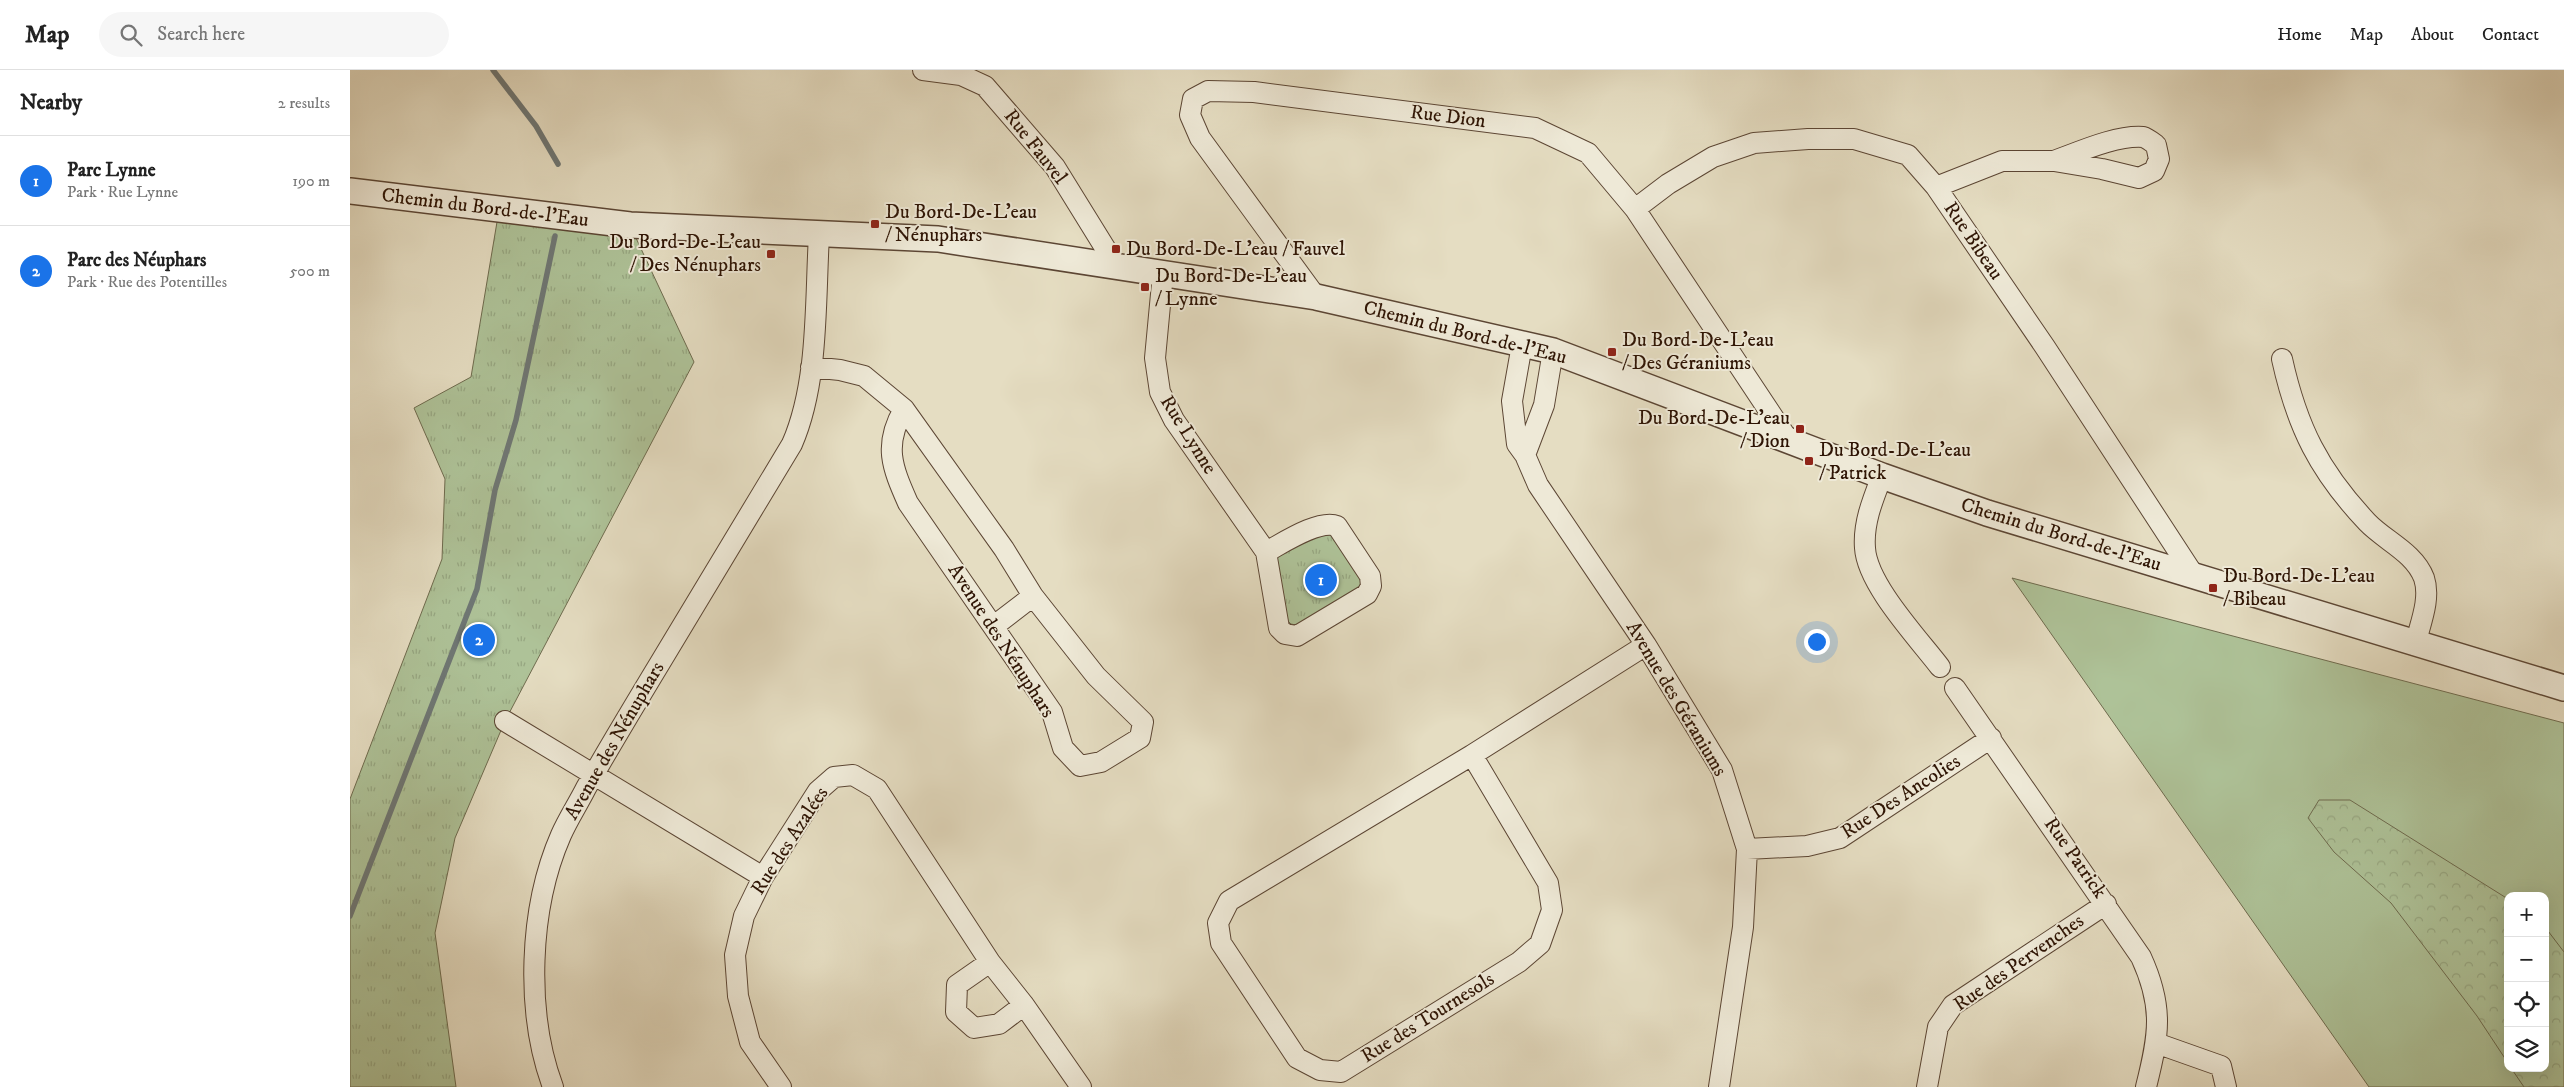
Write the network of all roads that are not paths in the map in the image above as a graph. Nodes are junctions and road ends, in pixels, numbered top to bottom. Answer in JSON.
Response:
{"nodes":[{"id":1,"x":923,"y":70,"type":"edge"},
{"id":2,"x":2054,"y":162,"type":"dead end"},
{"id":3,"x":1936,"y":187,"type":"junction"},
{"id":4,"x":350,"y":191,"type":"edge"},
{"id":5,"x":1635,"y":209,"type":"junction"},
{"id":6,"x":820,"y":235,"type":"junction"},
{"id":7,"x":1115,"y":264,"type":"junction"},
{"id":8,"x":1163,"y":273,"type":"junction"},
{"id":9,"x":1316,"y":297,"type":"junction"},
{"id":10,"x":1525,"y":345,"type":"junction"},
{"id":11,"x":1553,"y":351,"type":"junction"},
{"id":12,"x":2282,"y":359,"type":"dead end"},
{"id":13,"x":811,"y":368,"type":"junction"},
{"id":14,"x":904,"y":408,"type":"junction"},
{"id":15,"x":1789,"y":441,"type":"junction"},
{"id":16,"x":1525,"y":455,"type":"junction"},
{"id":17,"x":1882,"y":476,"type":"junction"},
{"id":18,"x":1266,"y":552,"type":"junction"},
{"id":19,"x":2195,"y":577,"type":"junction"},
{"id":20,"x":1032,"y":596,"type":"junction"},
{"id":21,"x":994,"y":626,"type":"junction"},
{"id":22,"x":1646,"y":645,"type":"junction"},
{"id":23,"x":2415,"y":645,"type":"junction"},
{"id":24,"x":1940,"y":667,"type":"dead end"},
{"id":25,"x":1955,"y":688,"type":"dead end"},
{"id":26,"x":2564,"y":688,"type":"edge"},
{"id":27,"x":505,"y":721,"type":"dead end"},
{"id":28,"x":1991,"y":738,"type":"junction"},
{"id":29,"x":1472,"y":755,"type":"junction"},
{"id":30,"x":594,"y":774,"type":"junction"},
{"id":31,"x":1748,"y":849,"type":"junction"},
{"id":32,"x":763,"y":877,"type":"junction"},
{"id":33,"x":2106,"y":904,"type":"junction"},
{"id":34,"x":990,"y":962,"type":"junction"},
{"id":35,"x":1024,"y":1005,"type":"junction"},
{"id":36,"x":2156,"y":1043,"type":"junction"},
{"id":37,"x":553,"y":1087,"type":"edge"},
{"id":38,"x":781,"y":1087,"type":"edge"},
{"id":39,"x":1081,"y":1087,"type":"edge"},
{"id":40,"x":1718,"y":1087,"type":"edge"},
{"id":41,"x":1927,"y":1087,"type":"edge"},
{"id":42,"x":2146,"y":1087,"type":"edge"},
{"id":43,"x":2226,"y":1087,"type":"edge"}],
"edges":[{"from":1,"to":7,"type":"street","name":"Rue Fauvel"},
{"from":2,"to":3,"type":"street"},
{"from":3,"to":5,"type":"street","name":"Rue Bibeau"},
{"from":3,"to":19,"type":"street","name":"Rue Bibeau"},
{"from":4,"to":6,"type":"street","name":"Chemin du Bord-de-l'Eau"},
{"from":5,"to":9,"type":"street","name":"Rue Dion"},
{"from":5,"to":15,"type":"street","name":"Rue Dion"},
{"from":6,"to":7,"type":"street","name":"Chemin du Bord-de-l'Eau"},
{"from":6,"to":13,"type":"street","name":"Avenue des Nénuphars"},
{"from":7,"to":8,"type":"street","name":"Chemin du Bord-de-l'Eau"},
{"from":8,"to":9,"type":"street","name":"Chemin du Bord-de-l'Eau"},
{"from":8,"to":18,"type":"street","name":"Rue Lynne"},
{"from":9,"to":10,"type":"street","name":"Chemin du Bord-de-l'Eau"},
{"from":10,"to":11,"type":"street","name":"Chemin du Bord-de-l'Eau"},
{"from":10,"to":16,"type":"street","name":"Avenue des Géraniums"},
{"from":11,"to":15,"type":"street","name":"Chemin du Bord-de-l'Eau"},
{"from":11,"to":16,"type":"street"},
{"from":12,"to":23,"type":"street"},
{"from":13,"to":14,"type":"street","name":"Avenue des Nénuphars"},
{"from":13,"to":30,"type":"street","name":"Avenue des Nénuphars"},
{"from":14,"to":20,"type":"street","name":"Avenue des Nénuphars"},
{"from":14,"to":21,"type":"street","name":"Avenue des Nénuphars"},
{"from":15,"to":17,"type":"street","name":"Chemin du Bord-de-l'Eau"},
{"from":16,"to":22,"type":"street","name":"Avenue des Géraniums"},
{"from":17,"to":19,"type":"street","name":"Chemin du Bord-de-l'Eau"},
{"from":17,"to":24,"type":"street"},
{"from":18,"to":18,"type":"street","name":"Rue Lynne"},
{"from":19,"to":23,"type":"street","name":"Chemin du Bord-de-l'Eau"},
{"from":20,"to":21,"type":"street"},
{"from":20,"to":21,"type":"street","name":"Avenue des Nénuphars"},
{"from":22,"to":29,"type":"street","name":"Rue des Tournesols"},
{"from":22,"to":31,"type":"street","name":"Avenue des Géraniums"},
{"from":23,"to":26,"type":"street","name":"Chemin du Bord-de-l'Eau"},
{"from":25,"to":28,"type":"street","name":"Rue Patrick"},
{"from":27,"to":30,"type":"street"},
{"from":28,"to":31,"type":"street","name":"Rue Des Ancolies"},
{"from":28,"to":33,"type":"street","name":"Rue Patrick"},
{"from":29,"to":29,"type":"street","name":"Rue des Tournesols"},
{"from":30,"to":32,"type":"street"},
{"from":30,"to":37,"type":"street","name":"Avenue des Nénuphars"},
{"from":31,"to":40,"type":"street","name":"Avenue des Géraniums"},
{"from":32,"to":34,"type":"street","name":"Rue des Azalées"},
{"from":32,"to":38,"type":"street","name":"Rue des Azalées"},
{"from":33,"to":36,"type":"street","name":"Rue Patrick"},
{"from":33,"to":41,"type":"street","name":"Rue des Pervenches"},
{"from":34,"to":35,"type":"street","name":"Rue des Azalées"},
{"from":34,"to":35,"type":"street"},
{"from":35,"to":39,"type":"street","name":"Rue des Azalées"},
{"from":36,"to":42,"type":"street","name":"Rue Patrick"},
{"from":36,"to":43,"type":"street"}]}
